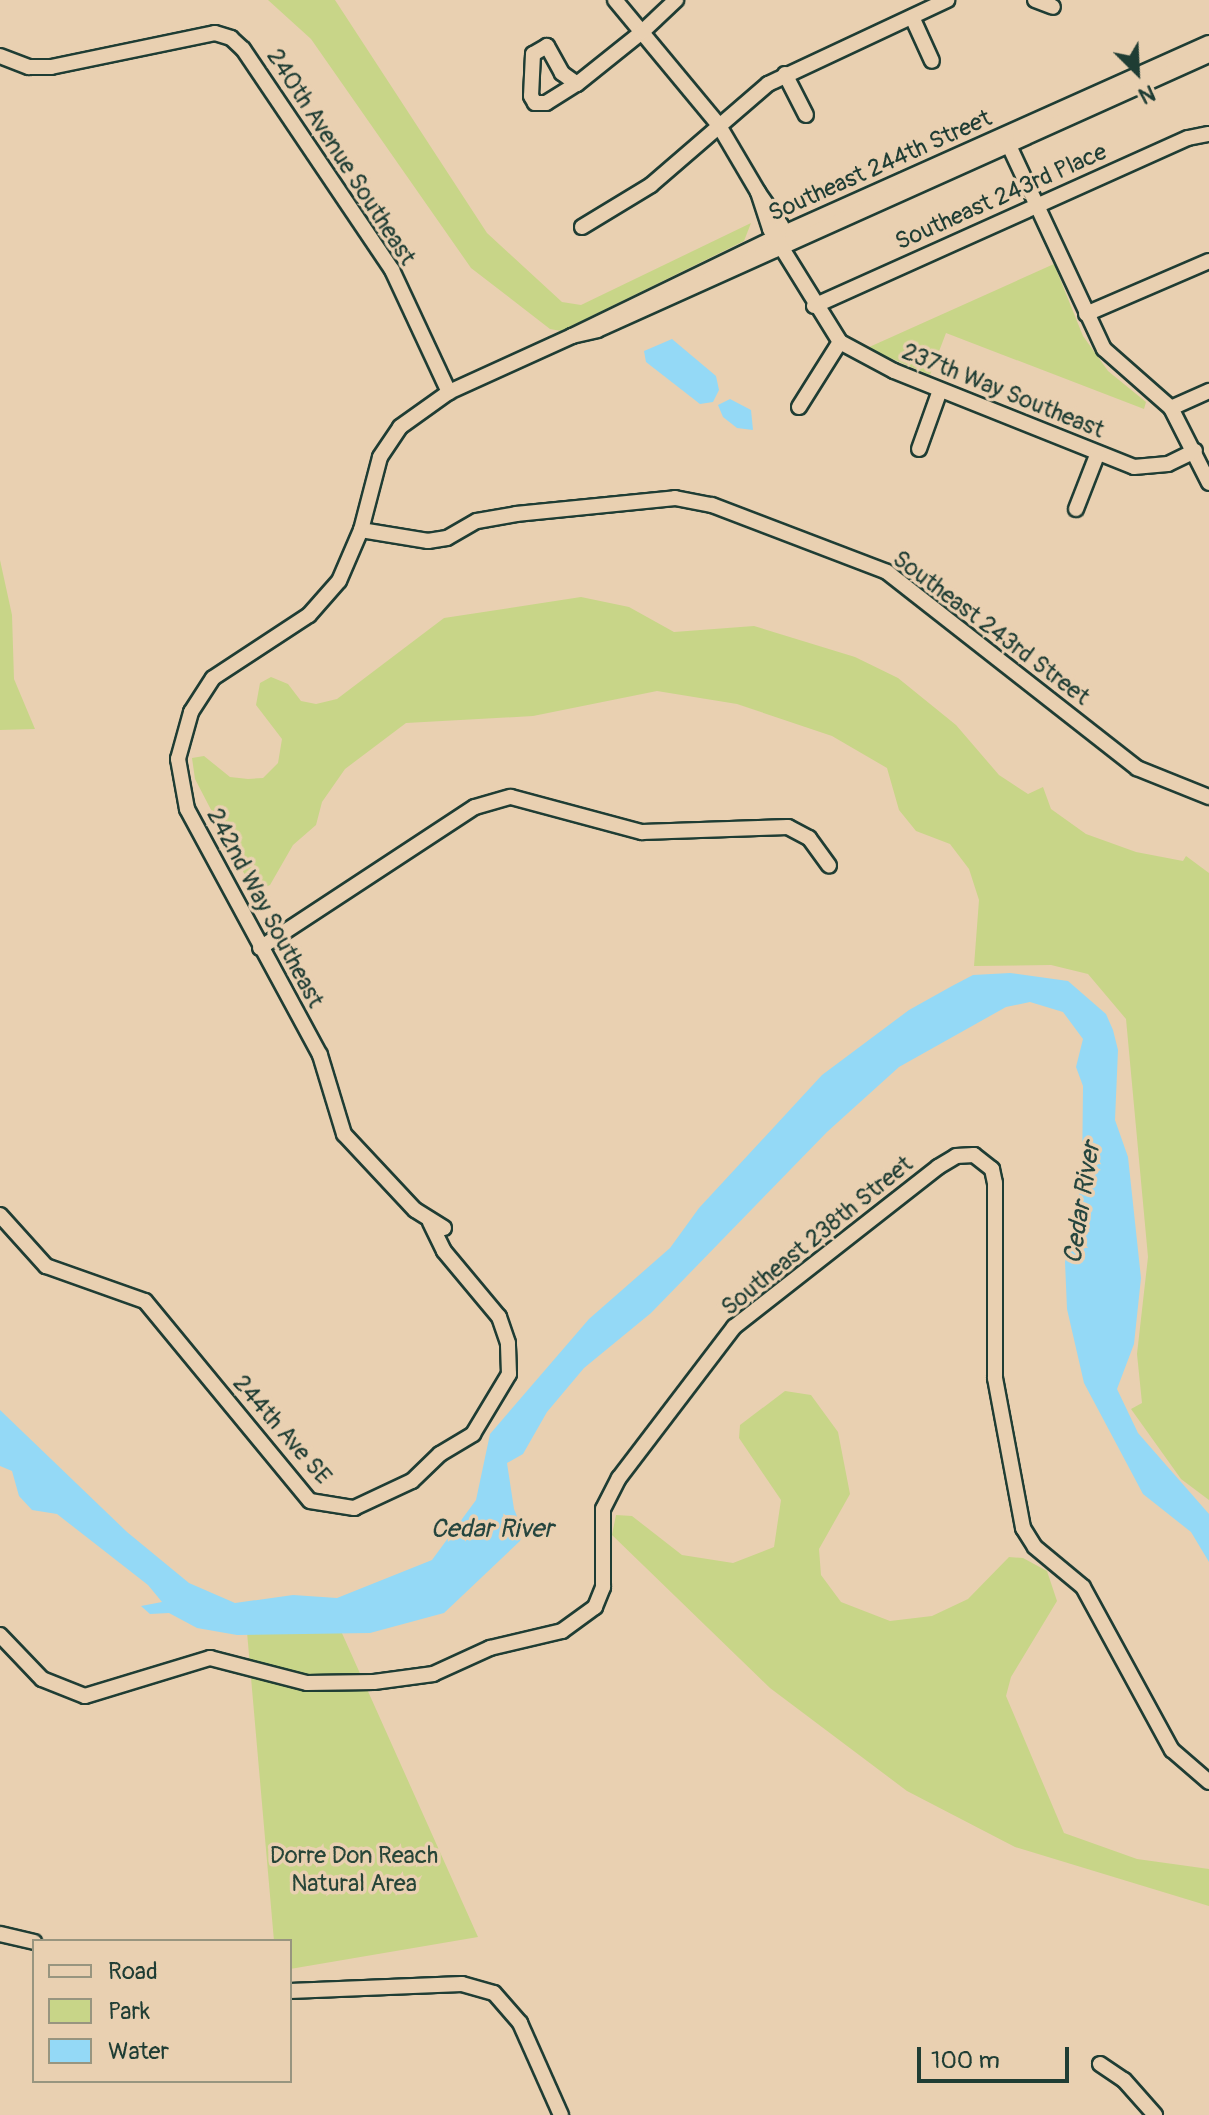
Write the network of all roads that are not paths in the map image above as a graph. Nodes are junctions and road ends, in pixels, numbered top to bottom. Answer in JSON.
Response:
{"nodes":[{"id":1,"x":615,"y":0,"type":"edge"},
{"id":2,"x":676,"y":0,"type":"edge"},
{"id":3,"x":947,"y":0,"type":"edge"},
{"id":4,"x":1035,"y":0,"type":"edge"},
{"id":5,"x":1053,"y":7,"type":"dead end"},
{"id":6,"x":912,"y":17,"type":"junction"},
{"id":7,"x":642,"y":32,"type":"junction"},
{"id":8,"x":1209,"y":43,"type":"edge"},
{"id":9,"x":1209,"y":55,"type":"edge"},
{"id":10,"x":0,"y":56,"type":"edge"},
{"id":11,"x":932,"y":61,"type":"dead end"},
{"id":12,"x":785,"y":74,"type":"junction"},
{"id":13,"x":577,"y":84,"type":"dead end"},
{"id":14,"x":806,"y":115,"type":"dead end"},
{"id":15,"x":718,"y":124,"type":"junction"},
{"id":16,"x":1209,"y":134,"type":"edge"},
{"id":17,"x":1006,"y":139,"type":"junction"},
{"id":18,"x":1036,"y":205,"type":"junction"},
{"id":19,"x":582,"y":227,"type":"dead end"},
{"id":20,"x":781,"y":241,"type":"junction"},
{"id":21,"x":1209,"y":261,"type":"edge"},
{"id":22,"x":814,"y":306,"type":"junction"},
{"id":23,"x":1086,"y":314,"type":"junction"},
{"id":24,"x":840,"y":342,"type":"junction"},
{"id":25,"x":1209,"y":391,"type":"edge"},
{"id":26,"x":449,"y":392,"type":"junction"},
{"id":27,"x":939,"y":393,"type":"junction"},
{"id":28,"x":799,"y":407,"type":"dead end"},
{"id":29,"x":1171,"y":408,"type":"junction"},
{"id":30,"x":387,"y":445,"type":"joint"},
{"id":31,"x":919,"y":449,"type":"dead end"},
{"id":32,"x":1195,"y":451,"type":"junction"},
{"id":33,"x":1097,"y":455,"type":"junction"},
{"id":34,"x":1209,"y":483,"type":"edge"},
{"id":35,"x":1076,"y":509,"type":"dead end"},
{"id":36,"x":361,"y":530,"type":"junction"},
{"id":37,"x":1209,"y":797,"type":"edge"},
{"id":38,"x":829,"y":866,"type":"dead end"},
{"id":39,"x":260,"y":948,"type":"junction"},
{"id":40,"x":0,"y":1215,"type":"edge"},
{"id":41,"x":437,"y":1225,"type":"joint"},
{"id":42,"x":0,"y":1635,"type":"edge"},
{"id":43,"x":1209,"y":1782,"type":"edge"},
{"id":44,"x":0,"y":1934,"type":"edge"},
{"id":45,"x":32,"y":1942,"type":"edge"},
{"id":46,"x":292,"y":1991,"type":"edge"},
{"id":47,"x":1100,"y":2064,"type":"dead end"},
{"id":48,"x":561,"y":2115,"type":"edge"},
{"id":49,"x":1155,"y":2115,"type":"edge"}],
"edges":[{"from":1,"to":7,"type":"street"},
{"from":2,"to":7,"type":"street"},
{"from":3,"to":6,"type":"street"},
{"from":4,"to":5,"type":"street"},
{"from":6,"to":11,"type":"street"},
{"from":6,"to":12,"type":"street"},
{"from":7,"to":13,"type":"street"},
{"from":7,"to":15,"type":"street"},
{"from":8,"to":17,"type":"street","name":"Southeast 244th Street"},
{"from":9,"to":17,"type":"street","name":"Southeast 244th Street"},
{"from":10,"to":26,"type":"street","name":"240th Avenue Southeast"},
{"from":12,"to":14,"type":"street"},
{"from":12,"to":15,"type":"street"},
{"from":15,"to":19,"type":"street"},
{"from":15,"to":20,"type":"street","name":"237th Way Southeast"},
{"from":16,"to":18,"type":"street","name":"Southeast 243rd Place"},
{"from":17,"to":18,"type":"street"},
{"from":17,"to":20,"type":"street","name":"Southeast 244th Street"},
{"from":18,"to":22,"type":"street","name":"Southeast 243rd Place"},
{"from":18,"to":23,"type":"street"},
{"from":20,"to":22,"type":"street","name":"237th Way Southeast"},
{"from":20,"to":26,"type":"street","name":"Southeast 244th Street"},
{"from":21,"to":23,"type":"street"},
{"from":22,"to":24,"type":"street","name":"237th Way Southeast"},
{"from":23,"to":29,"type":"street"},
{"from":24,"to":27,"type":"street","name":"237th Way Southeast"},
{"from":24,"to":28,"type":"street"},
{"from":25,"to":29,"type":"street"},
{"from":26,"to":30,"type":"street","name":"Southeast 244th Street"},
{"from":27,"to":31,"type":"street"},
{"from":27,"to":33,"type":"street","name":"237th Way Southeast"},
{"from":29,"to":32,"type":"street"},
{"from":30,"to":36,"type":"street","name":"242nd Way Southeast"},
{"from":32,"to":33,"type":"street","name":"237th Way Southeast"},
{"from":32,"to":34,"type":"street"},
{"from":33,"to":35,"type":"street"},
{"from":36,"to":37,"type":"street","name":"Southeast 243rd Street"},
{"from":36,"to":39,"type":"street","name":"242nd Way Southeast"},
{"from":38,"to":39,"type":"street"},
{"from":39,"to":41,"type":"street","name":"242nd Way Southeast"},
{"from":40,"to":41,"type":"street","name":"244th Ave SE"},
{"from":42,"to":43,"type":"street","name":"Southeast 238th Street"},
{"from":44,"to":45,"type":"street"},
{"from":46,"to":48,"type":"street"},
{"from":47,"to":49,"type":"street"}]}
